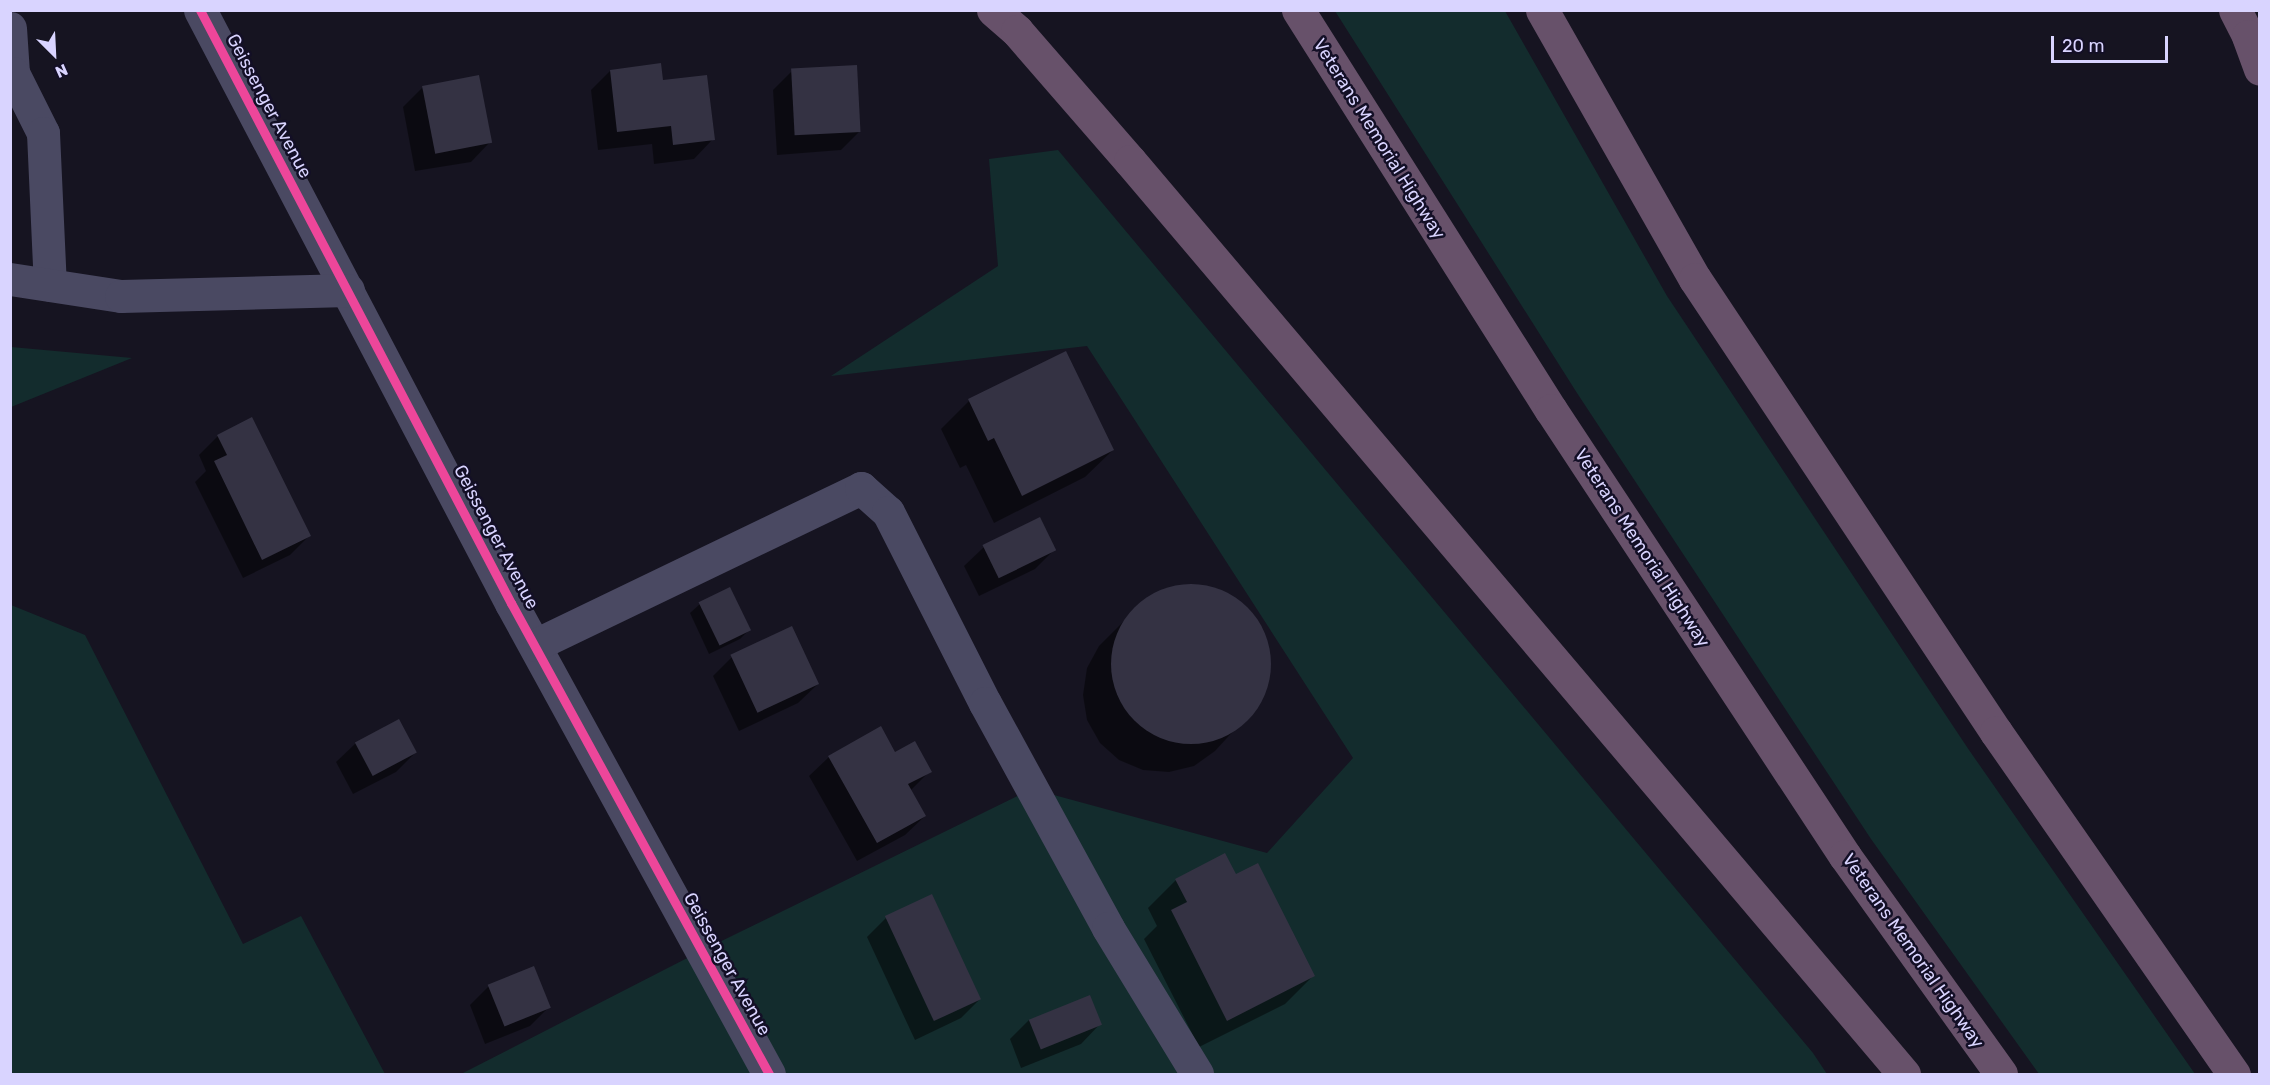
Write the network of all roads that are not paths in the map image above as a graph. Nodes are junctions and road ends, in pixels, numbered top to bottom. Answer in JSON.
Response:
{"nodes":[{"id":1,"x":200,"y":10,"type":"edge"},
{"id":2,"x":993,"y":10,"type":"edge"},
{"id":3,"x":1298,"y":10,"type":"edge"},
{"id":4,"x":1542,"y":10,"type":"edge"},
{"id":5,"x":2235,"y":10,"type":"edge"},
{"id":6,"x":10,"y":28,"type":"edge"},
{"id":7,"x":2259,"y":69,"type":"edge"},
{"id":8,"x":10,"y":279,"type":"edge"},
{"id":9,"x":50,"y":285,"type":"junction"},
{"id":10,"x":348,"y":290,"type":"junction"},
{"id":11,"x":535,"y":645,"type":"junction"},
{"id":12,"x":769,"y":1074,"type":"edge"},
{"id":13,"x":1197,"y":1074,"type":"edge"},
{"id":14,"x":1904,"y":1074,"type":"edge"},
{"id":15,"x":2001,"y":1074,"type":"edge"},
{"id":16,"x":2234,"y":1074,"type":"edge"}],
"edges":[{"from":1,"to":10,"type":"street","name":"Geissenger Avenue"},
{"from":2,"to":14,"type":"highway"},
{"from":3,"to":15,"type":"highway","name":"Veterans Memorial Highway"},
{"from":4,"to":16,"type":"highway"},
{"from":5,"to":7,"type":"highway"},
{"from":6,"to":9,"type":"street"},
{"from":8,"to":9,"type":"street"},
{"from":9,"to":10,"type":"street"},
{"from":10,"to":11,"type":"street","name":"Geissenger Avenue"},
{"from":11,"to":12,"type":"street","name":"Geissenger Avenue"},
{"from":11,"to":13,"type":"street"}]}
